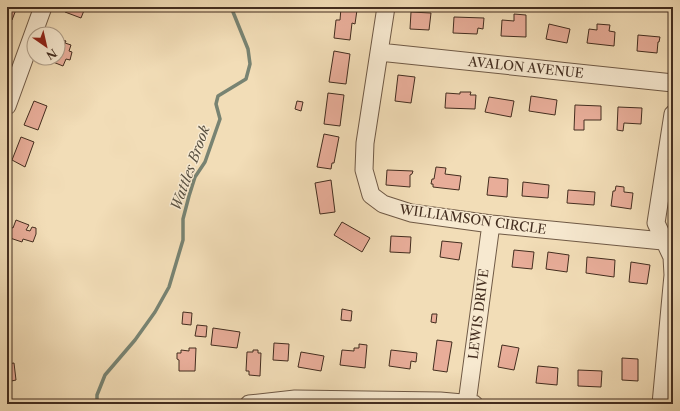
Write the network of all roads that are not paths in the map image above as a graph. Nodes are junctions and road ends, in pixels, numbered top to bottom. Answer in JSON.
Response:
{"nodes":[{"id":1,"x":43,"y":7,"type":"edge"},
{"id":2,"x":386,"y":7,"type":"edge"},
{"id":3,"x":378,"y":52,"type":"junction"},
{"id":4,"x":673,"y":83,"type":"edge"},
{"id":5,"x":7,"y":106,"type":"edge"},
{"id":6,"x":673,"y":114,"type":"edge"},
{"id":7,"x":491,"y":224,"type":"junction"},
{"id":8,"x":669,"y":242,"type":"edge"},
{"id":9,"x":439,"y":402,"type":"edge"},
{"id":10,"x":249,"y":404,"type":"edge"},
{"id":11,"x":470,"y":404,"type":"edge"},
{"id":12,"x":661,"y":404,"type":"edge"}],
"edges":[{"from":1,"to":5,"type":"street"},
{"from":2,"to":3,"type":"street","name":"WILLIAMSON CIRCLE"},
{"from":3,"to":4,"type":"street","name":"AVALON AVENUE"},
{"from":3,"to":7,"type":"street","name":"WILLIAMSON CIRCLE"},
{"from":6,"to":8,"type":"street"},
{"from":7,"to":8,"type":"street","name":"WILLIAMSON CIRCLE"},
{"from":7,"to":11,"type":"street","name":"LEWIS DRIVE"},
{"from":8,"to":12,"type":"street"},
{"from":9,"to":10,"type":"street"},
{"from":9,"to":11,"type":"street"}]}
